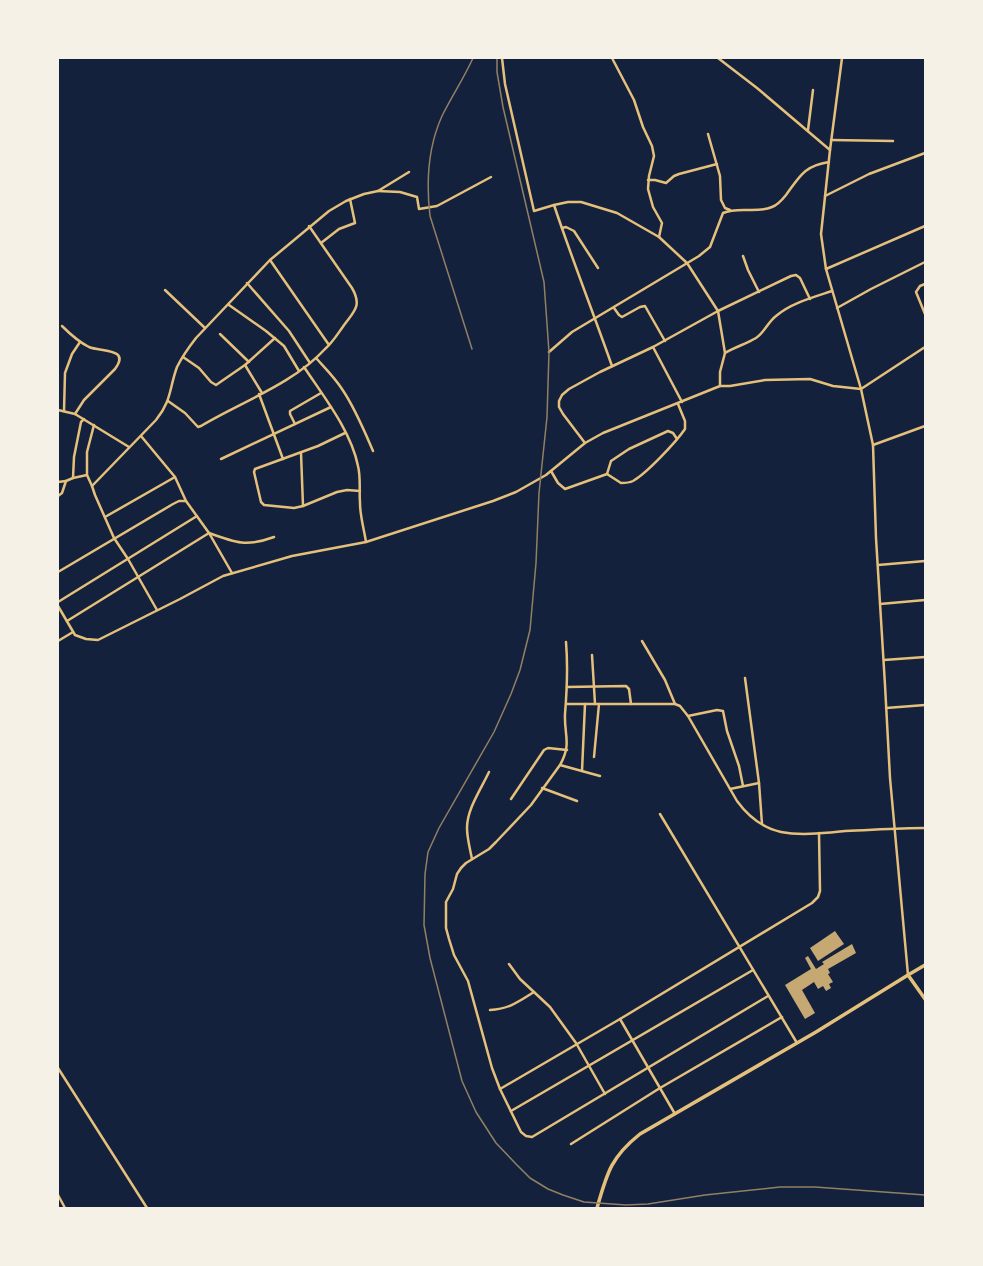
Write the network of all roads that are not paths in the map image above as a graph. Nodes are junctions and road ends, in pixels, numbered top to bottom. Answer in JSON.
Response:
{"nodes":[{"id":1,"x":502,"y":58,"type":"edge"},
{"id":2,"x":613,"y":58,"type":"edge"},
{"id":3,"x":718,"y":58,"type":"edge"},
{"id":4,"x":842,"y":58,"type":"edge"},
{"id":5,"x":813,"y":90,"type":"dead end"},
{"id":6,"x":808,"y":131,"type":"junction"},
{"id":7,"x":708,"y":134,"type":"dead end"},
{"id":8,"x":831,"y":140,"type":"junction"},
{"id":9,"x":893,"y":141,"type":"dead end"},
{"id":10,"x":830,"y":150,"type":"junction"},
{"id":11,"x":925,"y":153,"type":"edge"},
{"id":12,"x":828,"y":162,"type":"junction"},
{"id":13,"x":717,"y":164,"type":"junction"},
{"id":14,"x":409,"y":172,"type":"dead end"},
{"id":15,"x":491,"y":177,"type":"dead end"},
{"id":16,"x":648,"y":180,"type":"junction"},
{"id":17,"x":378,"y":191,"type":"junction"},
{"id":18,"x":825,"y":196,"type":"junction"},
{"id":19,"x":350,"y":199,"type":"junction"},
{"id":20,"x":554,"y":204,"type":"junction"},
{"id":21,"x":730,"y":210,"type":"junction"},
{"id":22,"x":309,"y":226,"type":"junction"},
{"id":23,"x":925,"y":226,"type":"edge"},
{"id":24,"x":562,"y":228,"type":"junction"},
{"id":25,"x":659,"y":237,"type":"junction"},
{"id":26,"x":321,"y":243,"type":"junction"},
{"id":27,"x":744,"y":256,"type":"dead end"},
{"id":28,"x":270,"y":260,"type":"junction"},
{"id":29,"x":925,"y":262,"type":"edge"},
{"id":30,"x":688,"y":263,"type":"junction"},
{"id":31,"x":598,"y":268,"type":"dead end"},
{"id":32,"x":826,"y":269,"type":"junction"},
{"id":33,"x":248,"y":283,"type":"junction"},
{"id":34,"x":925,"y":284,"type":"edge"},
{"id":35,"x":165,"y":290,"type":"dead end"},
{"id":36,"x":832,"y":291,"type":"junction"},
{"id":37,"x":759,"y":292,"type":"junction"},
{"id":38,"x":810,"y":299,"type":"junction"},
{"id":39,"x":229,"y":305,"type":"junction"},
{"id":40,"x":614,"y":308,"type":"junction"},
{"id":41,"x":837,"y":308,"type":"junction"},
{"id":42,"x":718,"y":311,"type":"junction"},
{"id":43,"x":925,"y":314,"type":"edge"},
{"id":44,"x":596,"y":318,"type":"junction"},
{"id":45,"x":62,"y":326,"type":"dead end"},
{"id":46,"x":205,"y":328,"type":"junction"},
{"id":47,"x":220,"y":334,"type":"dead end"},
{"id":48,"x":276,"y":338,"type":"junction"},
{"id":49,"x":80,"y":342,"type":"junction"},
{"id":50,"x":664,"y":342,"type":"junction"},
{"id":51,"x":329,"y":346,"type":"junction"},
{"id":52,"x":653,"y":347,"type":"junction"},
{"id":53,"x":925,"y":347,"type":"edge"},
{"id":54,"x":549,"y":352,"type":"dead end"},
{"id":55,"x":725,"y":353,"type":"junction"},
{"id":56,"x":183,"y":357,"type":"junction"},
{"id":57,"x":316,"y":358,"type":"junction"},
{"id":58,"x":249,"y":362,"type":"junction"},
{"id":59,"x":310,"y":363,"type":"junction"},
{"id":60,"x":245,"y":365,"type":"junction"},
{"id":61,"x":612,"y":366,"type":"junction"},
{"id":62,"x":304,"y":367,"type":"junction"},
{"id":63,"x":299,"y":371,"type":"junction"},
{"id":64,"x":720,"y":386,"type":"junction"},
{"id":65,"x":861,"y":388,"type":"junction"},
{"id":66,"x":321,"y":393,"type":"junction"},
{"id":67,"x":260,"y":394,"type":"junction"},
{"id":68,"x":168,"y":401,"type":"junction"},
{"id":69,"x":682,"y":402,"type":"junction"},
{"id":70,"x":678,"y":404,"type":"junction"},
{"id":71,"x":331,"y":407,"type":"junction"},
{"id":72,"x":58,"y":410,"type":"edge"},
{"id":73,"x":64,"y":411,"type":"junction"},
{"id":74,"x":75,"y":414,"type":"junction"},
{"id":75,"x":84,"y":419,"type":"junction"},
{"id":76,"x":295,"y":424,"type":"junction"},
{"id":77,"x":94,"y":425,"type":"junction"},
{"id":78,"x":925,"y":426,"type":"edge"},
{"id":79,"x":345,"y":433,"type":"junction"},
{"id":80,"x":274,"y":434,"type":"junction"},
{"id":81,"x":141,"y":436,"type":"junction"},
{"id":82,"x":677,"y":438,"type":"junction"},
{"id":83,"x":586,"y":443,"type":"junction"},
{"id":84,"x":873,"y":444,"type":"junction"},
{"id":85,"x":129,"y":447,"type":"junction"},
{"id":86,"x":373,"y":451,"type":"dead end"},
{"id":87,"x":301,"y":453,"type":"junction"},
{"id":88,"x":221,"y":459,"type":"dead end"},
{"id":89,"x":283,"y":459,"type":"junction"},
{"id":90,"x":551,"y":472,"type":"junction"},
{"id":91,"x":607,"y":474,"type":"junction"},
{"id":92,"x":87,"y":475,"type":"junction"},
{"id":93,"x":175,"y":477,"type":"junction"},
{"id":94,"x":73,"y":478,"type":"junction"},
{"id":95,"x":66,"y":481,"type":"junction"},
{"id":96,"x":58,"y":482,"type":"edge"},
{"id":97,"x":92,"y":486,"type":"junction"},
{"id":98,"x":360,"y":491,"type":"junction"},
{"id":99,"x":58,"y":496,"type":"edge"},
{"id":100,"x":186,"y":502,"type":"junction"},
{"id":101,"x":303,"y":506,"type":"junction"},
{"id":102,"x":197,"y":516,"type":"junction"},
{"id":103,"x":105,"y":517,"type":"junction"},
{"id":104,"x":210,"y":533,"type":"junction"},
{"id":105,"x":274,"y":537,"type":"dead end"},
{"id":106,"x":114,"y":538,"type":"junction"},
{"id":107,"x":366,"y":542,"type":"junction"},
{"id":108,"x":128,"y":559,"type":"junction"},
{"id":109,"x":925,"y":561,"type":"edge"},
{"id":110,"x":878,"y":565,"type":"junction"},
{"id":111,"x":58,"y":572,"type":"edge"},
{"id":112,"x":232,"y":573,"type":"junction"},
{"id":113,"x":138,"y":577,"type":"junction"},
{"id":114,"x":925,"y":600,"type":"edge"},
{"id":115,"x":58,"y":602,"type":"edge"},
{"id":116,"x":880,"y":604,"type":"junction"},
{"id":117,"x":58,"y":606,"type":"edge"},
{"id":118,"x":157,"y":610,"type":"junction"},
{"id":119,"x":67,"y":621,"type":"junction"},
{"id":120,"x":73,"y":632,"type":"junction"},
{"id":121,"x":642,"y":641,"type":"dead end"},
{"id":122,"x":58,"y":642,"type":"edge"},
{"id":123,"x":566,"y":642,"type":"dead end"},
{"id":124,"x":592,"y":655,"type":"dead end"},
{"id":125,"x":925,"y":657,"type":"edge"},
{"id":126,"x":884,"y":660,"type":"junction"},
{"id":127,"x":745,"y":678,"type":"dead end"},
{"id":128,"x":594,"y":686,"type":"junction"},
{"id":129,"x":567,"y":687,"type":"junction"},
{"id":130,"x":567,"y":704,"type":"junction"},
{"id":131,"x":585,"y":704,"type":"junction"},
{"id":132,"x":596,"y":704,"type":"junction"},
{"id":133,"x":599,"y":704,"type":"junction"},
{"id":134,"x":630,"y":704,"type":"junction"},
{"id":135,"x":675,"y":704,"type":"junction"},
{"id":136,"x":925,"y":705,"type":"edge"},
{"id":137,"x":886,"y":708,"type":"junction"},
{"id":138,"x":688,"y":716,"type":"junction"},
{"id":139,"x":567,"y":750,"type":"junction"},
{"id":140,"x":594,"y":757,"type":"dead end"},
{"id":141,"x":560,"y":765,"type":"junction"},
{"id":142,"x":582,"y":771,"type":"junction"},
{"id":143,"x":488,"y":772,"type":"dead end"},
{"id":144,"x":600,"y":776,"type":"dead end"},
{"id":145,"x":759,"y":783,"type":"junction"},
{"id":146,"x":743,"y":786,"type":"junction"},
{"id":147,"x":542,"y":788,"type":"junction"},
{"id":148,"x":730,"y":789,"type":"junction"},
{"id":149,"x":511,"y":799,"type":"dead end"},
{"id":150,"x":577,"y":801,"type":"dead end"},
{"id":151,"x":660,"y":814,"type":"dead end"},
{"id":152,"x":762,"y":824,"type":"junction"},
{"id":153,"x":894,"y":828,"type":"junction"},
{"id":154,"x":925,"y":828,"type":"edge"},
{"id":155,"x":819,"y":833,"type":"junction"},
{"id":156,"x":472,"y":859,"type":"junction"},
{"id":157,"x":739,"y":947,"type":"junction"},
{"id":158,"x":509,"y":964,"type":"dead end"},
{"id":159,"x":925,"y":965,"type":"edge"},
{"id":160,"x":753,"y":970,"type":"junction"},
{"id":161,"x":908,"y":975,"type":"junction"},
{"id":162,"x":534,"y":992,"type":"junction"},
{"id":163,"x":768,"y":996,"type":"junction"},
{"id":164,"x":925,"y":999,"type":"edge"},
{"id":165,"x":490,"y":1010,"type":"dead end"},
{"id":166,"x":782,"y":1017,"type":"junction"},
{"id":167,"x":620,"y":1018,"type":"junction"},
{"id":168,"x":633,"y":1041,"type":"junction"},
{"id":169,"x":576,"y":1043,"type":"junction"},
{"id":170,"x":797,"y":1043,"type":"junction"},
{"id":171,"x":589,"y":1066,"type":"junction"},
{"id":172,"x":58,"y":1068,"type":"edge"},
{"id":173,"x":649,"y":1068,"type":"junction"},
{"id":174,"x":660,"y":1088,"type":"junction"},
{"id":175,"x":500,"y":1089,"type":"junction"},
{"id":176,"x":605,"y":1094,"type":"junction"},
{"id":177,"x":511,"y":1111,"type":"junction"},
{"id":178,"x":675,"y":1114,"type":"junction"},
{"id":179,"x":571,"y":1144,"type":"dead end"},
{"id":180,"x":58,"y":1195,"type":"edge"},
{"id":181,"x":65,"y":1208,"type":"edge"},
{"id":182,"x":147,"y":1208,"type":"edge"},
{"id":183,"x":597,"y":1208,"type":"edge"}],
"edges":[{"from":1,"to":20,"type":"street"},
{"from":2,"to":16,"type":"street"},
{"from":3,"to":6,"type":"street"},
{"from":4,"to":8,"type":"street"},
{"from":5,"to":6,"type":"street"},
{"from":6,"to":10,"type":"street"},
{"from":7,"to":13,"type":"street"},
{"from":8,"to":9,"type":"street"},
{"from":8,"to":10,"type":"street"},
{"from":10,"to":12,"type":"street"},
{"from":11,"to":18,"type":"street"},
{"from":12,"to":18,"type":"street"},
{"from":12,"to":21,"type":"street"},
{"from":13,"to":16,"type":"street"},
{"from":13,"to":21,"type":"street"},
{"from":14,"to":17,"type":"street"},
{"from":15,"to":17,"type":"street"},
{"from":16,"to":25,"type":"street"},
{"from":17,"to":19,"type":"street"},
{"from":18,"to":32,"type":"street"},
{"from":19,"to":22,"type":"street"},
{"from":19,"to":26,"type":"street"},
{"from":20,"to":24,"type":"street"},
{"from":20,"to":25,"type":"street"},
{"from":21,"to":30,"type":"street"},
{"from":22,"to":26,"type":"street"},
{"from":22,"to":28,"type":"street"},
{"from":23,"to":32,"type":"street"},
{"from":24,"to":31,"type":"street"},
{"from":24,"to":44,"type":"street"},
{"from":25,"to":30,"type":"street"},
{"from":26,"to":51,"type":"street"},
{"from":27,"to":37,"type":"street"},
{"from":28,"to":33,"type":"street"},
{"from":28,"to":51,"type":"street"},
{"from":29,"to":41,"type":"street"},
{"from":30,"to":40,"type":"street"},
{"from":30,"to":42,"type":"street"},
{"from":32,"to":36,"type":"street"},
{"from":33,"to":39,"type":"street"},
{"from":33,"to":59,"type":"street"},
{"from":34,"to":43,"type":"street"},
{"from":35,"to":46,"type":"street"},
{"from":36,"to":38,"type":"street"},
{"from":36,"to":41,"type":"street"},
{"from":37,"to":38,"type":"street"},
{"from":37,"to":42,"type":"street"},
{"from":38,"to":55,"type":"street"},
{"from":39,"to":46,"type":"street"},
{"from":39,"to":48,"type":"street"},
{"from":40,"to":44,"type":"street"},
{"from":40,"to":50,"type":"street"},
{"from":41,"to":65,"type":"street"},
{"from":42,"to":50,"type":"street"},
{"from":42,"to":55,"type":"street"},
{"from":44,"to":54,"type":"street"},
{"from":44,"to":61,"type":"street"},
{"from":45,"to":49,"type":"street"},
{"from":46,"to":56,"type":"street"},
{"from":47,"to":58,"type":"street"},
{"from":48,"to":58,"type":"street"},
{"from":48,"to":63,"type":"street"},
{"from":49,"to":73,"type":"street"},
{"from":49,"to":74,"type":"street"},
{"from":50,"to":52,"type":"street"},
{"from":51,"to":57,"type":"street"},
{"from":52,"to":61,"type":"street"},
{"from":52,"to":69,"type":"street"},
{"from":53,"to":65,"type":"street"},
{"from":55,"to":64,"type":"street"},
{"from":56,"to":60,"type":"street"},
{"from":56,"to":68,"type":"street"},
{"from":57,"to":59,"type":"street"},
{"from":57,"to":86,"type":"street"},
{"from":58,"to":60,"type":"street"},
{"from":59,"to":62,"type":"street"},
{"from":60,"to":67,"type":"street"},
{"from":61,"to":83,"type":"street"},
{"from":62,"to":63,"type":"street"},
{"from":62,"to":66,"type":"street"},
{"from":63,"to":67,"type":"street"},
{"from":64,"to":65,"type":"street"},
{"from":64,"to":69,"type":"street"},
{"from":65,"to":84,"type":"street"},
{"from":66,"to":71,"type":"street"},
{"from":66,"to":76,"type":"street"},
{"from":67,"to":68,"type":"street"},
{"from":67,"to":80,"type":"street"},
{"from":68,"to":81,"type":"street"},
{"from":69,"to":70,"type":"street"},
{"from":70,"to":82,"type":"street"},
{"from":70,"to":83,"type":"street"},
{"from":71,"to":76,"type":"street"},
{"from":71,"to":79,"type":"street"},
{"from":72,"to":73,"type":"street"},
{"from":73,"to":74,"type":"street"},
{"from":74,"to":75,"type":"street"},
{"from":75,"to":77,"type":"street"},
{"from":75,"to":94,"type":"street"},
{"from":76,"to":80,"type":"street"},
{"from":77,"to":85,"type":"street"},
{"from":77,"to":92,"type":"street"},
{"from":78,"to":84,"type":"street"},
{"from":79,"to":87,"type":"street"},
{"from":79,"to":98,"type":"street"},
{"from":80,"to":88,"type":"street"},
{"from":80,"to":89,"type":"street"},
{"from":81,"to":85,"type":"street"},
{"from":81,"to":93,"type":"street"},
{"from":82,"to":91,"type":"street"},
{"from":82,"to":91,"type":"street"},
{"from":83,"to":90,"type":"street"},
{"from":84,"to":110,"type":"street"},
{"from":85,"to":97,"type":"street"},
{"from":87,"to":89,"type":"street"},
{"from":87,"to":101,"type":"street"},
{"from":89,"to":101,"type":"street"},
{"from":90,"to":91,"type":"street"},
{"from":90,"to":107,"type":"street"},
{"from":92,"to":94,"type":"street"},
{"from":92,"to":97,"type":"street"},
{"from":93,"to":100,"type":"street"},
{"from":93,"to":103,"type":"street"},
{"from":94,"to":95,"type":"street"},
{"from":95,"to":96,"type":"street"},
{"from":95,"to":99,"type":"street"},
{"from":97,"to":103,"type":"street"},
{"from":98,"to":101,"type":"street"},
{"from":98,"to":107,"type":"street"},
{"from":100,"to":102,"type":"street"},
{"from":100,"to":106,"type":"street"},
{"from":102,"to":104,"type":"street"},
{"from":102,"to":108,"type":"street"},
{"from":103,"to":106,"type":"street"},
{"from":104,"to":105,"type":"street"},
{"from":104,"to":112,"type":"street"},
{"from":104,"to":113,"type":"street"},
{"from":106,"to":108,"type":"street"},
{"from":106,"to":111,"type":"street"},
{"from":107,"to":112,"type":"street"},
{"from":108,"to":113,"type":"street"},
{"from":108,"to":115,"type":"street"},
{"from":109,"to":110,"type":"street"},
{"from":110,"to":116,"type":"street"},
{"from":112,"to":118,"type":"street"},
{"from":113,"to":118,"type":"street"},
{"from":113,"to":119,"type":"street"},
{"from":114,"to":116,"type":"street"},
{"from":116,"to":126,"type":"street"},
{"from":117,"to":119,"type":"street"},
{"from":118,"to":120,"type":"street"},
{"from":119,"to":120,"type":"street"},
{"from":120,"to":122,"type":"street"},
{"from":121,"to":135,"type":"street"},
{"from":123,"to":129,"type":"street"},
{"from":124,"to":128,"type":"street"},
{"from":125,"to":126,"type":"street"},
{"from":126,"to":137,"type":"street"},
{"from":127,"to":145,"type":"street"},
{"from":128,"to":129,"type":"street"},
{"from":128,"to":132,"type":"street"},
{"from":128,"to":134,"type":"street"},
{"from":129,"to":130,"type":"street"},
{"from":130,"to":131,"type":"street"},
{"from":130,"to":139,"type":"street"},
{"from":131,"to":132,"type":"street"},
{"from":131,"to":142,"type":"street"},
{"from":132,"to":133,"type":"street"},
{"from":133,"to":134,"type":"street"},
{"from":133,"to":140,"type":"street"},
{"from":134,"to":135,"type":"street"},
{"from":135,"to":138,"type":"street"},
{"from":136,"to":137,"type":"street"},
{"from":137,"to":153,"type":"street"},
{"from":138,"to":146,"type":"street"},
{"from":138,"to":148,"type":"street"},
{"from":139,"to":141,"type":"street"},
{"from":139,"to":149,"type":"street"},
{"from":141,"to":142,"type":"street"},
{"from":141,"to":147,"type":"street"},
{"from":142,"to":144,"type":"street"},
{"from":143,"to":156,"type":"street"},
{"from":145,"to":146,"type":"street"},
{"from":145,"to":152,"type":"street"},
{"from":146,"to":148,"type":"street"},
{"from":147,"to":150,"type":"street"},
{"from":147,"to":156,"type":"street"},
{"from":148,"to":152,"type":"street"},
{"from":151,"to":157,"type":"street"},
{"from":152,"to":155,"type":"street"},
{"from":153,"to":154,"type":"street"},
{"from":153,"to":155,"type":"street"},
{"from":153,"to":161,"type":"street"},
{"from":155,"to":157,"type":"street"},
{"from":156,"to":175,"type":"street"},
{"from":157,"to":160,"type":"street"},
{"from":157,"to":167,"type":"street"},
{"from":158,"to":162,"type":"street"},
{"from":159,"to":161,"type":"street"},
{"from":160,"to":163,"type":"street"},
{"from":160,"to":168,"type":"street"},
{"from":161,"to":164,"type":"street"},
{"from":161,"to":170,"type":"street"},
{"from":162,"to":165,"type":"street"},
{"from":162,"to":169,"type":"street"},
{"from":163,"to":166,"type":"street"},
{"from":163,"to":173,"type":"street"},
{"from":166,"to":170,"type":"street"},
{"from":166,"to":174,"type":"street"},
{"from":167,"to":168,"type":"street"},
{"from":167,"to":169,"type":"street"},
{"from":168,"to":171,"type":"street"},
{"from":168,"to":173,"type":"street"},
{"from":169,"to":171,"type":"street"},
{"from":169,"to":175,"type":"street"},
{"from":170,"to":178,"type":"street"},
{"from":171,"to":176,"type":"street"},
{"from":171,"to":177,"type":"street"},
{"from":172,"to":182,"type":"street"},
{"from":173,"to":174,"type":"street"},
{"from":173,"to":176,"type":"street"},
{"from":174,"to":178,"type":"street"},
{"from":174,"to":179,"type":"street"},
{"from":175,"to":177,"type":"street"},
{"from":176,"to":177,"type":"street"},
{"from":178,"to":183,"type":"street"},
{"from":180,"to":181,"type":"street"}]}
